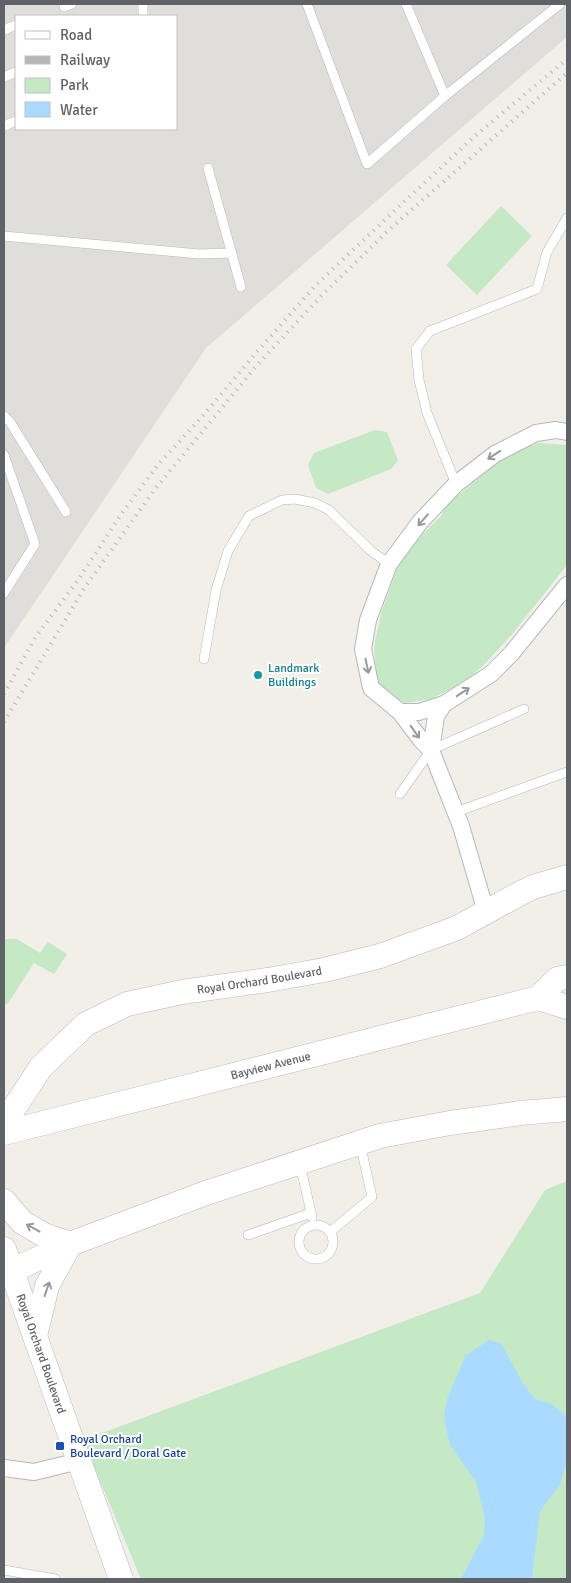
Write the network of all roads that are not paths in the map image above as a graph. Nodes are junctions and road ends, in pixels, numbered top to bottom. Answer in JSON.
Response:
{"nodes":[{"id":1,"x":307,"y":4,"type":"edge"},
{"id":2,"x":406,"y":4,"type":"edge"},
{"id":3,"x":560,"y":4,"type":"edge"},
{"id":4,"x":445,"y":96,"type":"junction"},
{"id":5,"x":208,"y":168,"type":"dead end"},
{"id":6,"x":567,"y":218,"type":"edge"},
{"id":7,"x":4,"y":236,"type":"edge"},
{"id":8,"x":232,"y":253,"type":"junction"},
{"id":9,"x":241,"y":287,"type":"dead end"},
{"id":10,"x":4,"y":416,"type":"edge"},
{"id":11,"x":567,"y":432,"type":"edge"},
{"id":12,"x":4,"y":455,"type":"edge"},
{"id":13,"x":456,"y":484,"type":"junction"},
{"id":14,"x":66,"y":512,"type":"dead end"},
{"id":15,"x":388,"y":564,"type":"junction"},
{"id":16,"x":567,"y":585,"type":"edge"},
{"id":17,"x":4,"y":594,"type":"edge"},
{"id":18,"x":204,"y":659,"type":"dead end"},
{"id":19,"x":444,"y":704,"type":"junction"},
{"id":20,"x":524,"y":709,"type":"dead end"},
{"id":21,"x":400,"y":712,"type":"junction"},
{"id":22,"x":431,"y":750,"type":"junction"},
{"id":23,"x":567,"y":772,"type":"edge"},
{"id":24,"x":400,"y":794,"type":"dead end"},
{"id":25,"x":456,"y":812,"type":"junction"},
{"id":26,"x":564,"y":881,"type":"edge"},
{"id":27,"x":486,"y":912,"type":"junction"},
{"id":28,"x":567,"y":977,"type":"edge"},
{"id":29,"x":538,"y":998,"type":"junction"},
{"id":30,"x":567,"y":1007,"type":"edge"},
{"id":31,"x":567,"y":1109,"type":"edge"},
{"id":32,"x":4,"y":1132,"type":"edge"},
{"id":33,"x":360,"y":1142,"type":"junction"},
{"id":34,"x":300,"y":1162,"type":"junction"},
{"id":35,"x":4,"y":1201,"type":"edge"},
{"id":36,"x":311,"y":1213,"type":"junction"},
{"id":37,"x":313,"y":1225,"type":"junction"},
{"id":38,"x":330,"y":1232,"type":"junction"},
{"id":39,"x":248,"y":1235,"type":"dead end"},
{"id":40,"x":70,"y":1244,"type":"junction"},
{"id":41,"x":7,"y":1260,"type":"edge"},
{"id":42,"x":34,"y":1336,"type":"junction"},
{"id":43,"x":79,"y":1461,"type":"junction"},
{"id":44,"x":4,"y":1468,"type":"edge"},
{"id":45,"x":4,"y":1570,"type":"edge"},
{"id":46,"x":55,"y":1579,"type":"edge"},
{"id":47,"x":121,"y":1579,"type":"edge"}],
"edges":[{"from":1,"to":4,"type":"lane"},
{"from":2,"to":4,"type":"lane"},
{"from":3,"to":4,"type":"lane"},
{"from":5,"to":8,"type":"lane"},
{"from":6,"to":13,"type":"lane"},
{"from":7,"to":8,"type":"lane"},
{"from":8,"to":9,"type":"lane"},
{"from":10,"to":14,"type":"lane"},
{"from":11,"to":13,"type":"street","one_way":true},
{"from":12,"to":17,"type":"lane"},
{"from":13,"to":15,"type":"street","one_way":true},
{"from":15,"to":18,"type":"lane"},
{"from":15,"to":21,"type":"street","one_way":true},
{"from":19,"to":16,"type":"street","one_way":true},
{"from":19,"to":21,"type":"street"},
{"from":19,"to":22,"type":"street"},
{"from":20,"to":22,"type":"lane"},
{"from":21,"to":22,"type":"street","one_way":true},
{"from":22,"to":24,"type":"lane"},
{"from":22,"to":25,"type":"street"},
{"from":23,"to":25,"type":"lane"},
{"from":25,"to":27,"type":"street"},
{"from":26,"to":27,"type":"street","name":"Royal Orchard Boulevard"},
{"from":27,"to":32,"type":"street","name":"Royal Orchard Boulevard"},
{"from":28,"to":29,"type":"street"},
{"from":29,"to":30,"type":"street"},
{"from":29,"to":32,"type":"street","name":"Bayview Avenue"},
{"from":31,"to":33,"type":"street","name":"Royal Orchard Boulevard"},
{"from":33,"to":34,"type":"street","name":"Royal Orchard Boulevard"},
{"from":33,"to":38,"type":"lane"},
{"from":34,"to":36,"type":"lane"},
{"from":34,"to":40,"type":"street","name":"Royal Orchard Boulevard"},
{"from":40,"to":35,"type":"street","one_way":true},
{"from":36,"to":37,"type":"lane"},
{"from":36,"to":39,"type":"lane"},
{"from":37,"to":38,"type":"lane"},
{"from":37,"to":38,"type":"lane"},
{"from":40,"to":41,"type":"street","name":"Royal Orchard Boulevard"},
{"from":42,"to":40,"type":"street","one_way":true},
{"from":41,"to":42,"type":"street","name":"Royal Orchard Boulevard"},
{"from":42,"to":43,"type":"street","name":"Royal Orchard Boulevard"},
{"from":43,"to":44,"type":"street"},
{"from":43,"to":47,"type":"street","name":"Royal Orchard Boulevard"},
{"from":45,"to":46,"type":"lane"}]}
